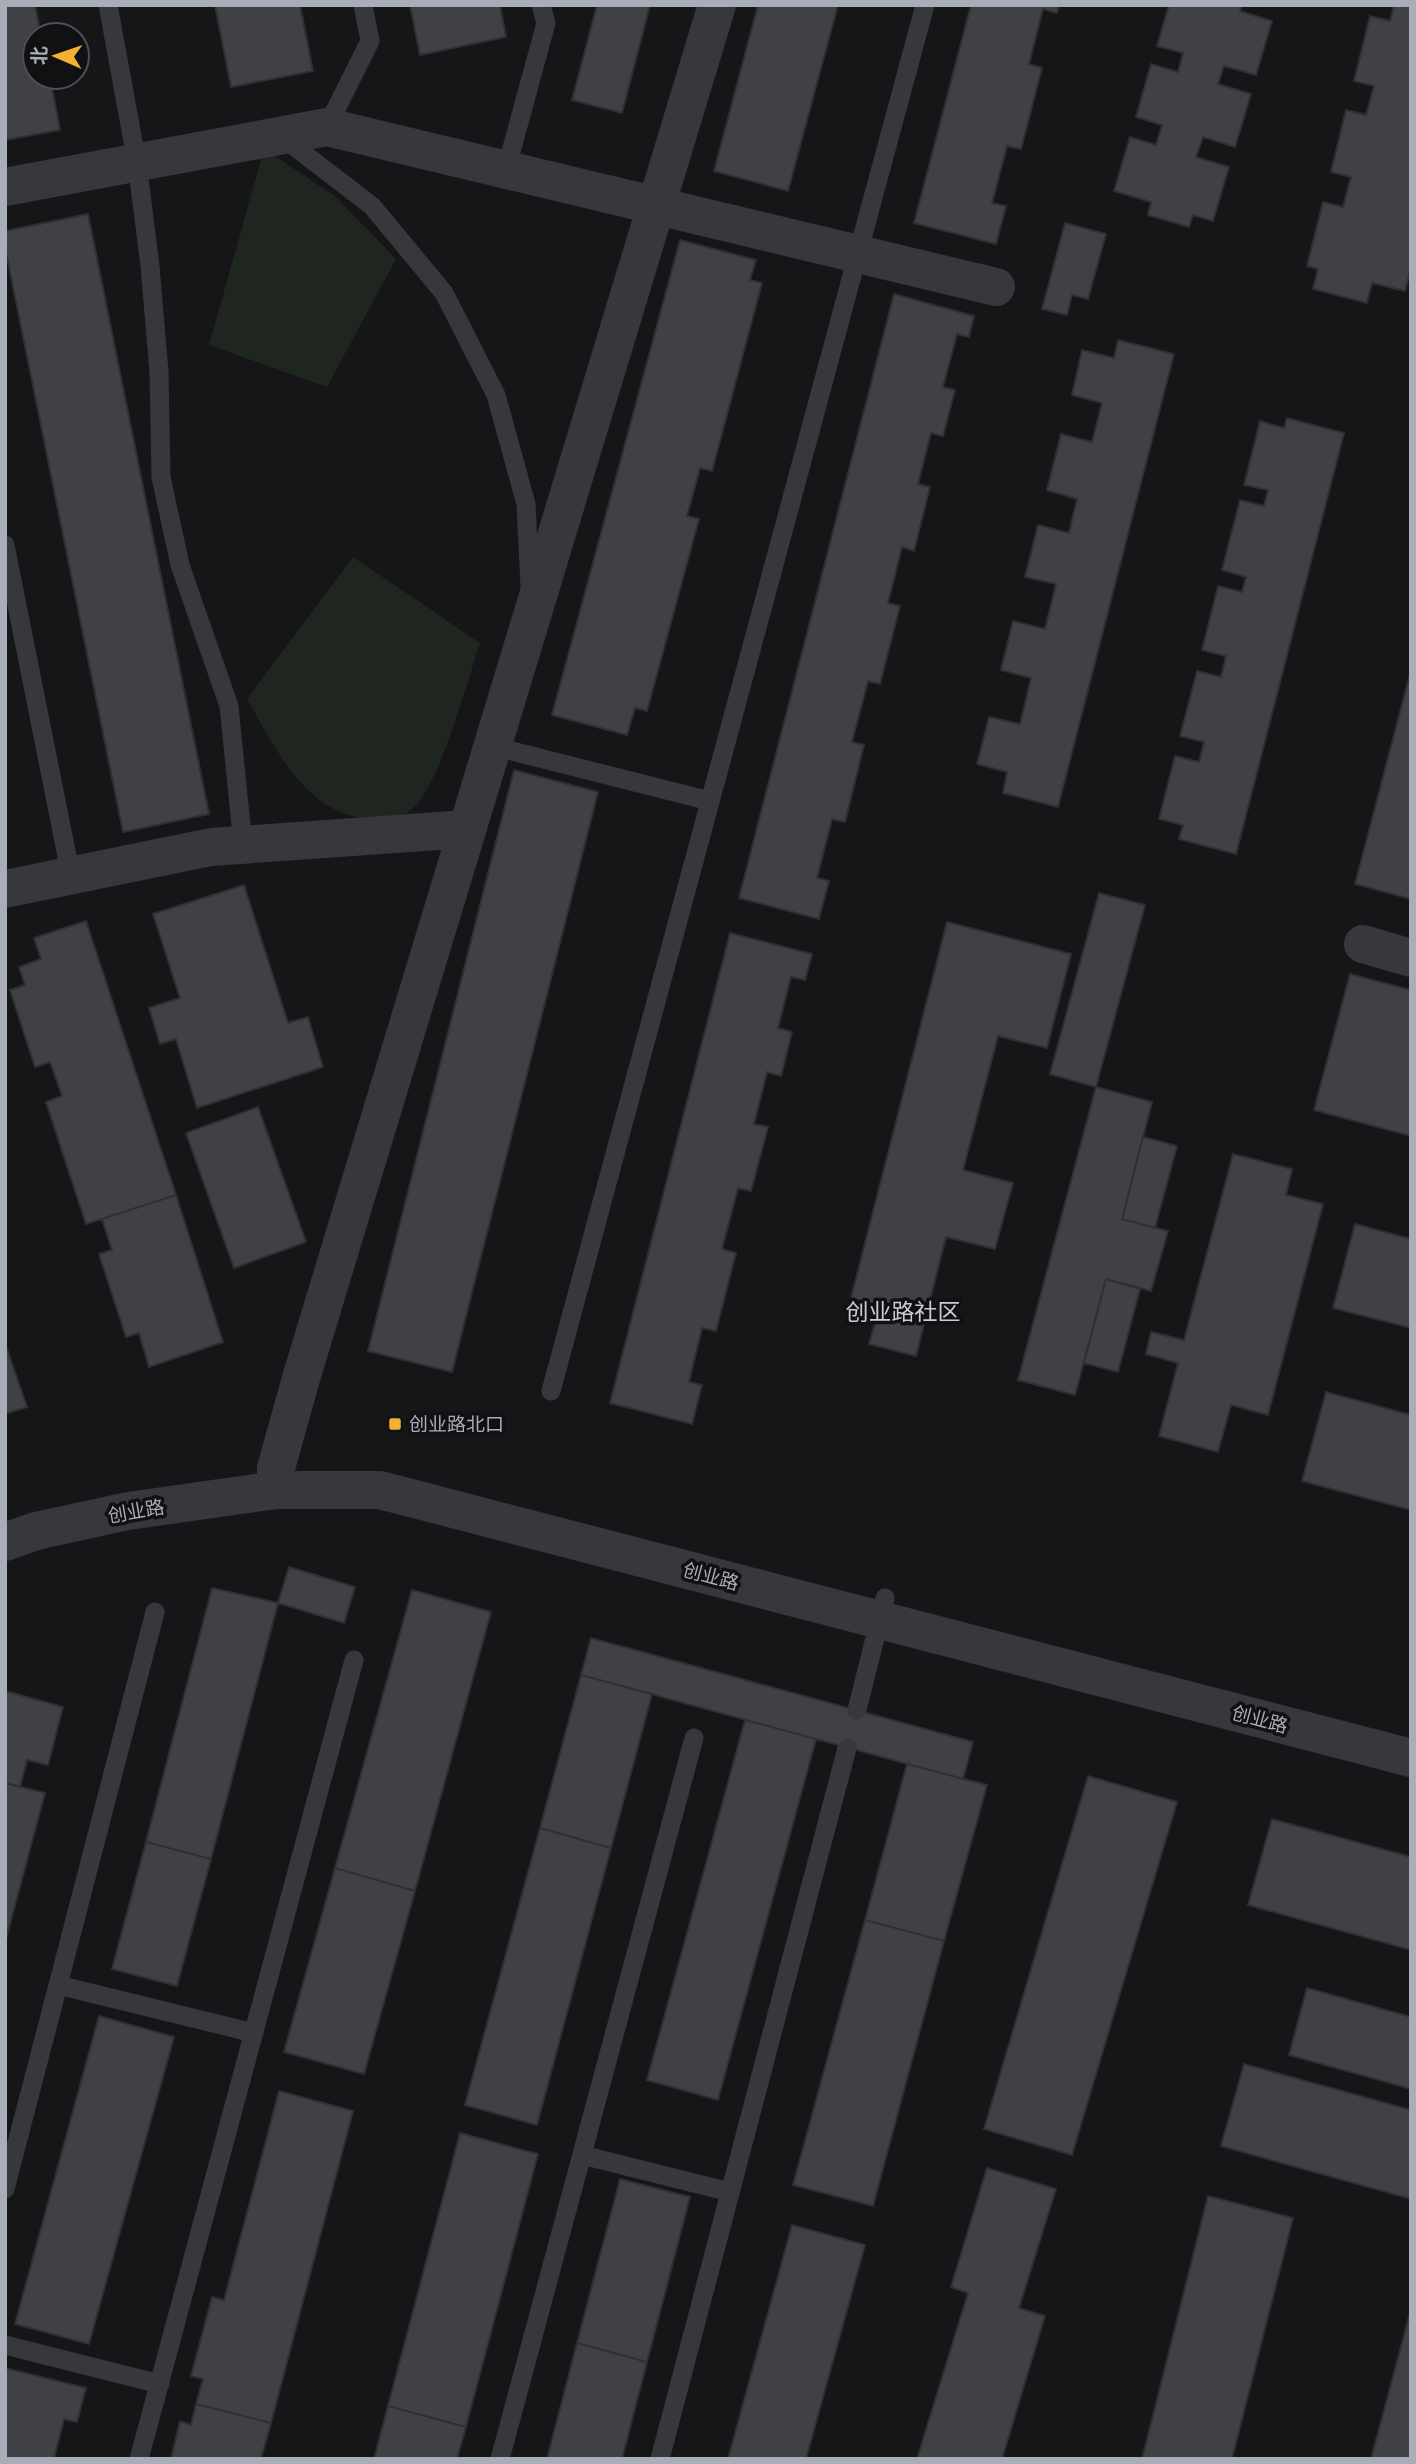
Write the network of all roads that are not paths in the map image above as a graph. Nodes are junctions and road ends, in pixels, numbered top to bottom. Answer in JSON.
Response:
{"nodes":[{"id":1,"x":108,"y":5,"type":"edge"},
{"id":2,"x":363,"y":5,"type":"edge"},
{"id":3,"x":541,"y":5,"type":"edge"},
{"id":4,"x":717,"y":5,"type":"edge"},
{"id":5,"x":925,"y":5,"type":"edge"},
{"id":6,"x":327,"y":127,"type":"junction"},
{"id":7,"x":282,"y":137,"type":"junction"},
{"id":8,"x":137,"y":163,"type":"junction"},
{"id":9,"x":506,"y":170,"type":"junction"},
{"id":10,"x":5,"y":187,"type":"edge"},
{"id":11,"x":654,"y":205,"type":"junction"},
{"id":12,"x":858,"y":254,"type":"junction"},
{"id":13,"x":996,"y":287,"type":"dead end"},
{"id":14,"x":5,"y":545,"type":"edge"},
{"id":15,"x":531,"y":618,"type":"junction"},
{"id":16,"x":492,"y":746,"type":"junction"},
{"id":17,"x":710,"y":801,"type":"junction"},
{"id":18,"x":467,"y":829,"type":"junction"},
{"id":19,"x":243,"y":845,"type":"junction"},
{"id":20,"x":71,"y":876,"type":"junction"},
{"id":21,"x":5,"y":889,"type":"edge"},
{"id":22,"x":1363,"y":944,"type":"dead end"},
{"id":23,"x":1411,"y":958,"type":"edge"},
{"id":24,"x":551,"y":1391,"type":"dead end"},
{"id":25,"x":276,"y":1479,"type":"junction"},
{"id":26,"x":5,"y":1519,"type":"edge"},
{"id":27,"x":5,"y":1542,"type":"edge"},
{"id":28,"x":883,"y":1609,"type":"junction"},
{"id":29,"x":155,"y":1612,"type":"dead end"},
{"id":30,"x":354,"y":1660,"type":"dead end"},
{"id":31,"x":857,"y":1710,"type":"dead end"},
{"id":32,"x":1411,"y":1736,"type":"edge"},
{"id":33,"x":694,"y":1738,"type":"dead end"},
{"id":34,"x":847,"y":1748,"type":"dead end"},
{"id":35,"x":1411,"y":1758,"type":"edge"},
{"id":36,"x":58,"y":1985,"type":"junction"},
{"id":37,"x":254,"y":2033,"type":"junction"},
{"id":38,"x":582,"y":2155,"type":"junction"},
{"id":39,"x":7,"y":2179,"type":"edge"},
{"id":40,"x":730,"y":2192,"type":"junction"},
{"id":41,"x":5,"y":2345,"type":"edge"},
{"id":42,"x":160,"y":2384,"type":"junction"},
{"id":43,"x":139,"y":2459,"type":"edge"},
{"id":44,"x":500,"y":2459,"type":"edge"},
{"id":45,"x":660,"y":2459,"type":"edge"}],
"edges":[{"from":1,"to":8,"type":"lane"},
{"from":2,"to":6,"type":"lane"},
{"from":3,"to":9,"type":"lane"},
{"from":4,"to":11,"type":"street"},
{"from":5,"to":12,"type":"lane"},
{"from":6,"to":7,"type":"street"},
{"from":6,"to":9,"type":"street"},
{"from":7,"to":8,"type":"street"},
{"from":7,"to":15,"type":"lane"},
{"from":8,"to":10,"type":"street"},
{"from":8,"to":19,"type":"lane"},
{"from":9,"to":11,"type":"street"},
{"from":11,"to":12,"type":"street"},
{"from":11,"to":15,"type":"street"},
{"from":12,"to":13,"type":"street"},
{"from":12,"to":17,"type":"lane"},
{"from":14,"to":20,"type":"lane"},
{"from":15,"to":16,"type":"street"},
{"from":16,"to":17,"type":"lane"},
{"from":16,"to":18,"type":"street"},
{"from":17,"to":24,"type":"lane"},
{"from":18,"to":19,"type":"street"},
{"from":18,"to":25,"type":"street"},
{"from":19,"to":20,"type":"street"},
{"from":20,"to":21,"type":"street"},
{"from":22,"to":23,"type":"street"},
{"from":25,"to":26,"type":"street","name":"创业路"},
{"from":25,"to":27,"type":"street","name":"创业路"},
{"from":25,"to":28,"type":"street","name":"创业路"},
{"from":28,"to":31,"type":"lane"},
{"from":28,"to":32,"type":"street","name":"创业路"},
{"from":28,"to":35,"type":"street","name":"创业路"},
{"from":29,"to":36,"type":"lane"},
{"from":30,"to":37,"type":"lane"},
{"from":33,"to":38,"type":"lane"},
{"from":34,"to":40,"type":"lane"},
{"from":36,"to":37,"type":"lane"},
{"from":36,"to":39,"type":"lane"},
{"from":37,"to":42,"type":"lane"},
{"from":38,"to":40,"type":"lane"},
{"from":38,"to":44,"type":"lane"},
{"from":40,"to":45,"type":"lane"},
{"from":41,"to":42,"type":"lane"},
{"from":42,"to":43,"type":"lane"}]}
